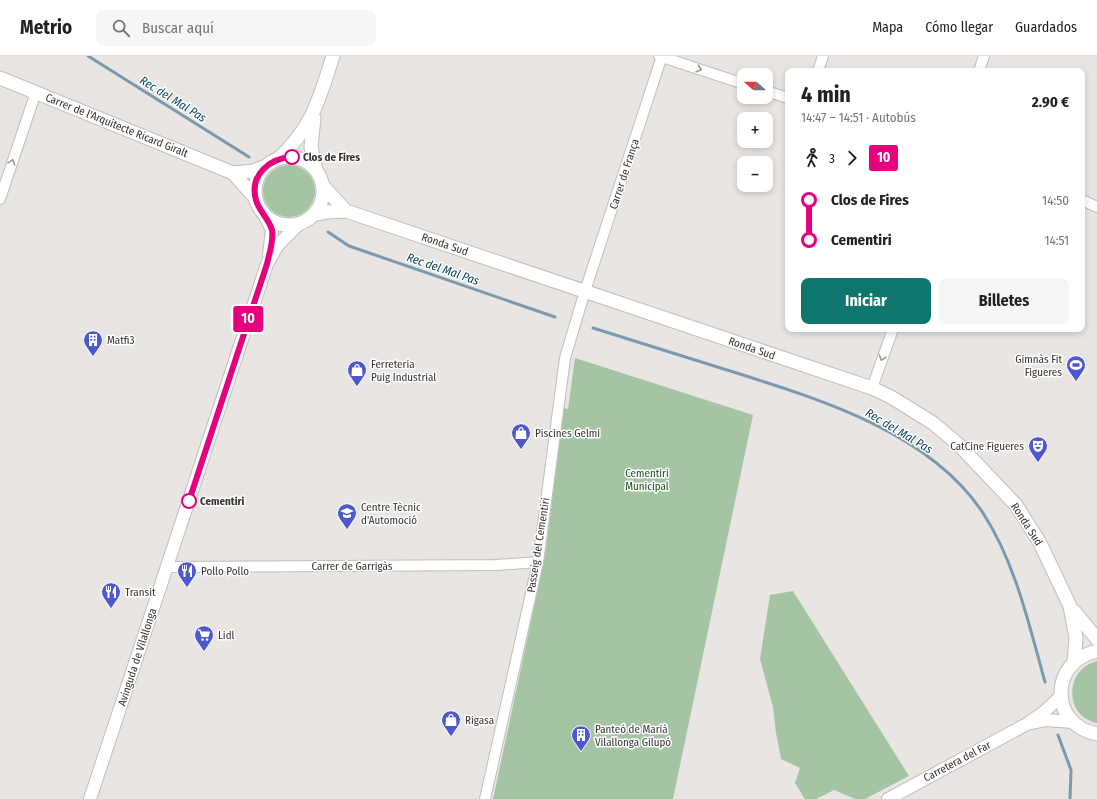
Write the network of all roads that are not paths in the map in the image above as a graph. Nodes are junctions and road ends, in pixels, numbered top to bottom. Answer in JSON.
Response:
{"nodes":[{"id":1,"x":333,"y":56,"type":"edge"},
{"id":2,"x":661,"y":56,"type":"edge"},
{"id":3,"x":823,"y":56,"type":"edge"},
{"id":4,"x":984,"y":56,"type":"edge"},
{"id":5,"x":819,"y":68,"type":"edge"},
{"id":6,"x":980,"y":68,"type":"edge"},
{"id":7,"x":0,"y":78,"type":"edge"},
{"id":8,"x":737,"y":82,"type":"edge"},
{"id":9,"x":36,"y":92,"type":"junction"},
{"id":10,"x":773,"y":93,"type":"edge"},
{"id":11,"x":785,"y":97,"type":"edge"},
{"id":12,"x":314,"y":112,"type":"junction"},
{"id":13,"x":278,"y":159,"type":"junction"},
{"id":14,"x":266,"y":166,"type":"junction"},
{"id":15,"x":316,"y":170,"type":"junction"},
{"id":16,"x":233,"y":173,"type":"junction"},
{"id":17,"x":323,"y":186,"type":"junction"},
{"id":18,"x":0,"y":199,"type":"edge"},
{"id":19,"x":256,"y":199,"type":"junction"},
{"id":20,"x":1085,"y":201,"type":"edge"},
{"id":21,"x":1097,"y":207,"type":"edge"},
{"id":22,"x":346,"y":211,"type":"junction"},
{"id":23,"x":264,"y":214,"type":"junction"},
{"id":24,"x":313,"y":215,"type":"junction"},
{"id":25,"x":300,"y":223,"type":"junction"},
{"id":26,"x":267,"y":264,"type":"junction"},
{"id":27,"x":585,"y":291,"type":"junction"},
{"id":28,"x":892,"y":332,"type":"edge"},
{"id":29,"x":872,"y":388,"type":"junction"},
{"id":30,"x":538,"y":562,"type":"junction"},
{"id":31,"x":166,"y":567,"type":"junction"},
{"id":32,"x":1070,"y":606,"type":"junction"},
{"id":33,"x":1097,"y":639,"type":"edge"},
{"id":34,"x":1097,"y":651,"type":"edge"},
{"id":35,"x":1074,"y":662,"type":"junction"},
{"id":36,"x":1061,"y":696,"type":"junction"},
{"id":37,"x":1073,"y":722,"type":"junction"},
{"id":38,"x":1027,"y":724,"type":"junction"},
{"id":39,"x":1097,"y":734,"type":"edge"},
{"id":40,"x":90,"y":799,"type":"edge"},
{"id":41,"x":485,"y":799,"type":"edge"},
{"id":42,"x":888,"y":799,"type":"edge"}],
"edges":[{"from":1,"to":12,"type":"main road"},
{"from":2,"to":8,"type":"street","one_way":true},
{"from":2,"to":27,"type":"street","name":"Carrer de França"},
{"from":3,"to":5,"type":"street"},
{"from":4,"to":6,"type":"street"},
{"from":7,"to":9,"type":"main road","name":"Carrer de l'Arquitecte Ricard Giralt"},
{"from":9,"to":16,"type":"main road","name":"Carrer de l'Arquitecte Ricard Giralt"},
{"from":18,"to":9,"type":"street","one_way":true},
{"from":10,"to":11,"type":"street"},
{"from":12,"to":13,"type":"main road"},
{"from":12,"to":15,"type":"main road"},
{"from":13,"to":14,"type":"main road"},
{"from":13,"to":15,"type":"main road"},
{"from":14,"to":16,"type":"main road","name":"Carrer de l'Arquitecte Ricard Giralt"},
{"from":14,"to":19,"type":"main road"},
{"from":15,"to":17,"type":"main road"},
{"from":16,"to":19,"type":"main road","name":"Carrer de l'Arquitecte Ricard Giralt"},
{"from":17,"to":22,"type":"main road","name":"Ronda Sud"},
{"from":17,"to":24,"type":"main road"},
{"from":19,"to":23,"type":"main road"},
{"from":20,"to":21,"type":"street"},
{"from":22,"to":24,"type":"main road","name":"Ronda Sud"},
{"from":22,"to":27,"type":"main road","name":"Ronda Sud"},
{"from":23,"to":25,"type":"main road"},
{"from":23,"to":26,"type":"street","name":"Avinguda de Vilallonga"},
{"from":24,"to":25,"type":"main road"},
{"from":25,"to":26,"type":"street","name":"Avinguda de Vilallonga"},
{"from":26,"to":31,"type":"street","name":"Avinguda de Vilallonga"},
{"from":27,"to":29,"type":"main road","name":"Ronda Sud"},
{"from":27,"to":30,"type":"street","name":"Passeig del Cementiri"},
{"from":28,"to":29,"type":"street","one_way":true},
{"from":29,"to":32,"type":"main road","name":"Ronda Sud"},
{"from":30,"to":31,"type":"street","name":"Carrer de Garrigàs"},
{"from":30,"to":41,"type":"street","name":"Passeig del Cementiri"},
{"from":31,"to":40,"type":"street","name":"Avinguda de Vilallonga"},
{"from":32,"to":33,"type":"main road","name":"Ronda Sud"},
{"from":32,"to":35,"type":"main road","name":"Ronda Sud"},
{"from":34,"to":35,"type":"main road"},
{"from":35,"to":36,"type":"main road","name":"Ronda Sud"},
{"from":36,"to":37,"type":"main road","name":"Ronda Sud"},
{"from":36,"to":38,"type":"street","name":"Carretera del Far"},
{"from":37,"to":38,"type":"street","name":"Carretera del Far"},
{"from":37,"to":39,"type":"main road","name":"Ronda Sud"},
{"from":38,"to":42,"type":"street","name":"Carretera del Far"}]}
